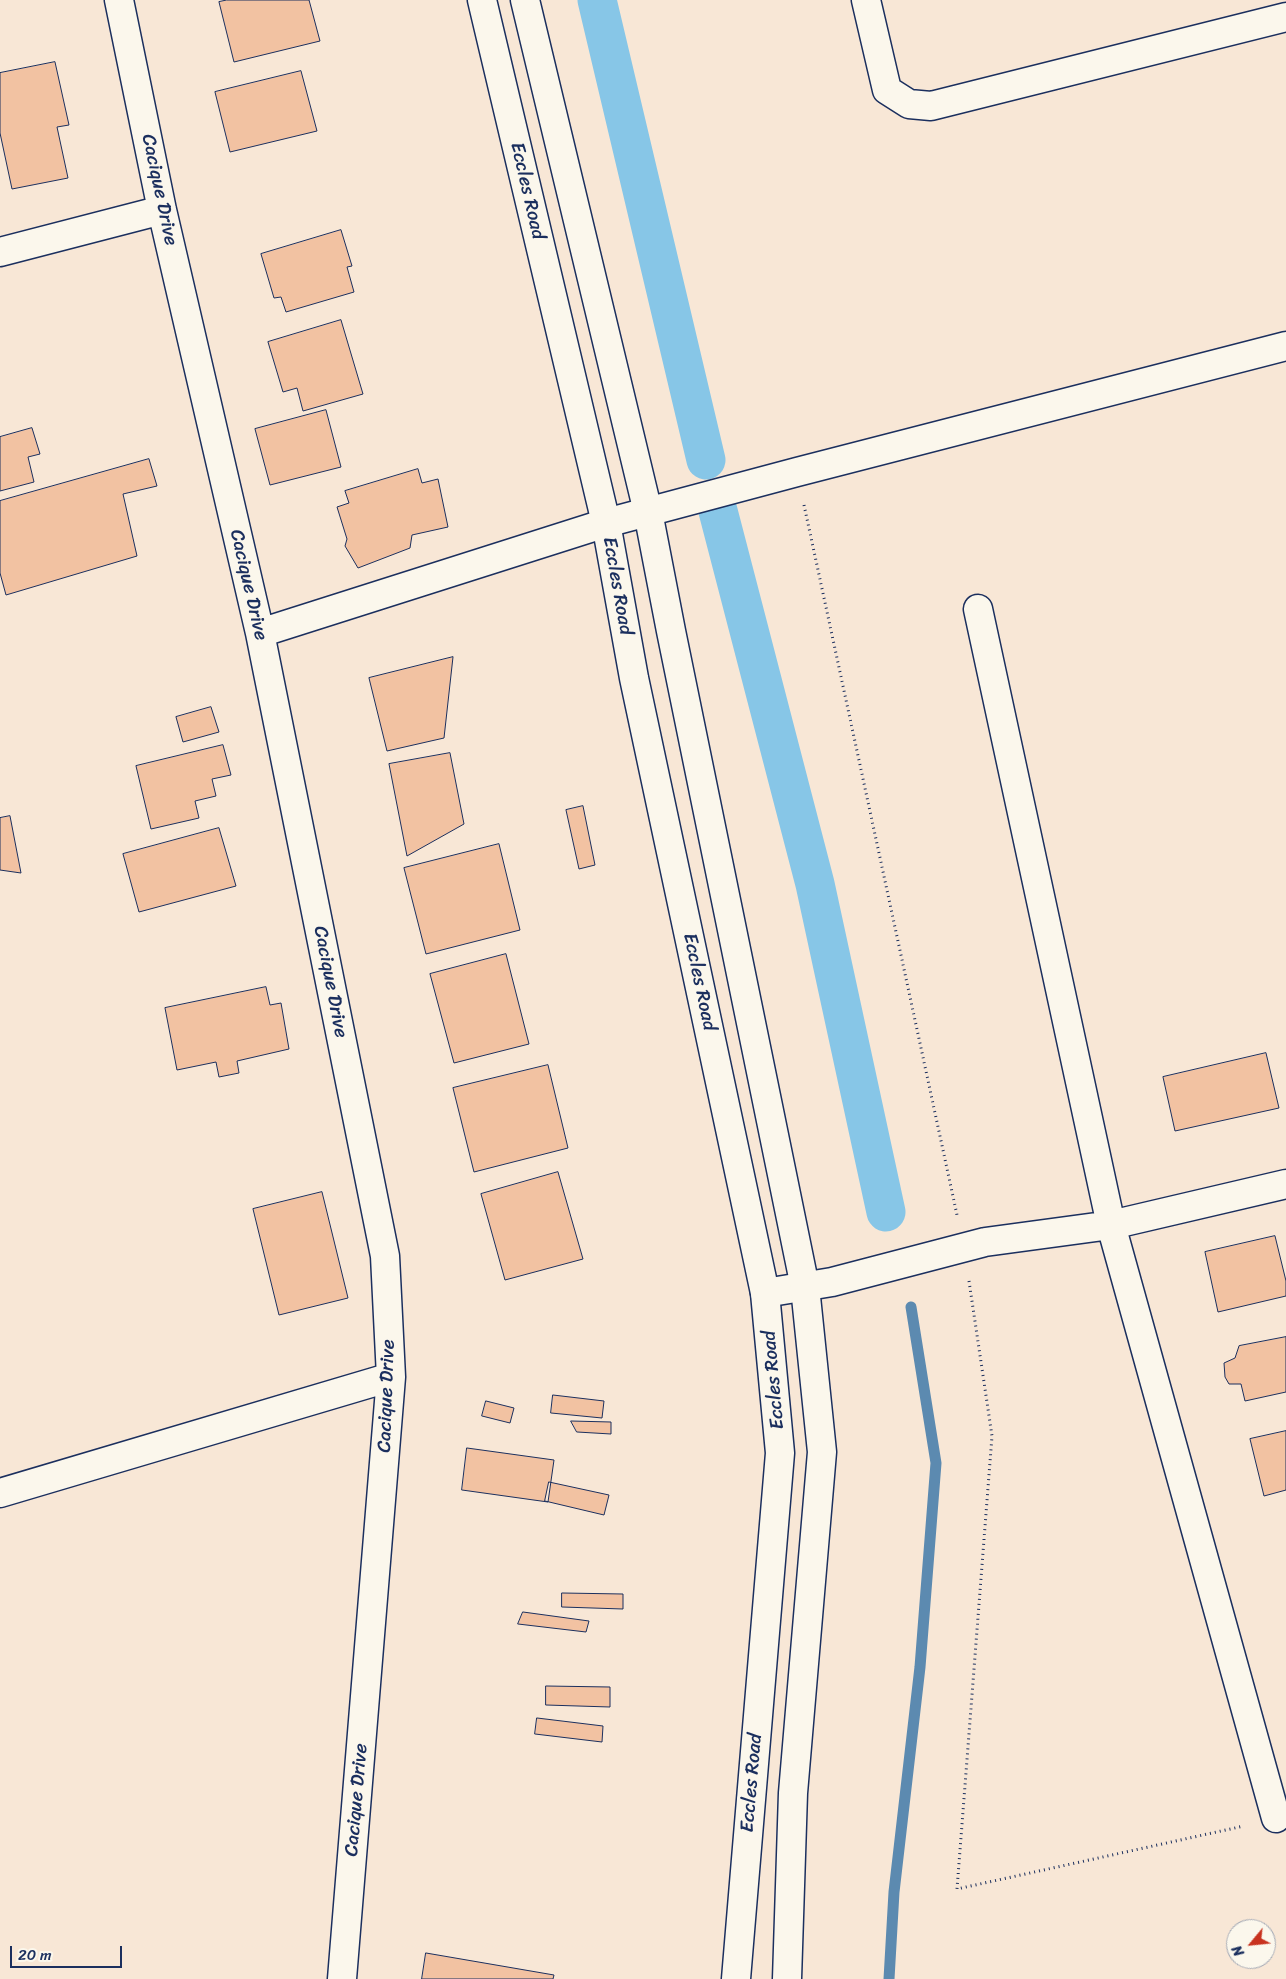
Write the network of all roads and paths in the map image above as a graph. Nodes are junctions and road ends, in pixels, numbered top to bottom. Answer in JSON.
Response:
{"nodes":[{"id":1,"x":119,"y":0,"type":"edge"},
{"id":2,"x":482,"y":0,"type":"edge"},
{"id":3,"x":525,"y":0,"type":"edge"},
{"id":4,"x":866,"y":0,"type":"edge"},
{"id":5,"x":1286,"y":16,"type":"edge"},
{"id":6,"x":162,"y":210,"type":"junction"},
{"id":7,"x":0,"y":252,"type":"edge"},
{"id":8,"x":1286,"y":346,"type":"edge"},
{"id":9,"x":797,"y":472,"type":"junction"},
{"id":10,"x":648,"y":512,"type":"junction"},
{"id":11,"x":606,"y":523,"type":"junction"},
{"id":12,"x":978,"y":609,"type":"dead end"},
{"id":13,"x":260,"y":633,"type":"junction"},
{"id":14,"x":1286,"y":1184,"type":"edge"},
{"id":15,"x":1111,"y":1225,"type":"junction"},
{"id":16,"x":964,"y":1248,"type":"junction"},
{"id":17,"x":805,"y":1287,"type":"junction"},
{"id":18,"x":765,"y":1294,"type":"junction"},
{"id":19,"x":391,"y":1377,"type":"junction"},
{"id":20,"x":0,"y":1493,"type":"edge"},
{"id":21,"x":1276,"y":1818,"type":"joint"},
{"id":22,"x":342,"y":1979,"type":"edge"},
{"id":23,"x":736,"y":1979,"type":"edge"},
{"id":24,"x":787,"y":1979,"type":"edge"}],
"edges":[{"from":1,"to":6,"type":"street","name":"Cacique Drive"},
{"from":2,"to":11,"type":"street","name":"Eccles Road"},
{"from":3,"to":10,"type":"street"},
{"from":4,"to":5,"type":"street"},
{"from":6,"to":7,"type":"street"},
{"from":6,"to":13,"type":"street","name":"Cacique Drive"},
{"from":8,"to":9,"type":"street"},
{"from":9,"to":10,"type":"street"},
{"from":9,"to":16,"type":"path"},
{"from":10,"to":11,"type":"street"},
{"from":10,"to":17,"type":"street"},
{"from":11,"to":13,"type":"street"},
{"from":11,"to":18,"type":"street","name":"Eccles Road"},
{"from":12,"to":15,"type":"street"},
{"from":13,"to":19,"type":"street","name":"Cacique Drive"},
{"from":14,"to":15,"type":"street"},
{"from":15,"to":16,"type":"street"},
{"from":15,"to":21,"type":"street"},
{"from":16,"to":17,"type":"street"},
{"from":16,"to":21,"type":"path"},
{"from":17,"to":18,"type":"street"},
{"from":17,"to":24,"type":"street"},
{"from":18,"to":23,"type":"street","name":"Eccles Road"},
{"from":19,"to":20,"type":"street"},
{"from":19,"to":22,"type":"street","name":"Cacique Drive"}]}
